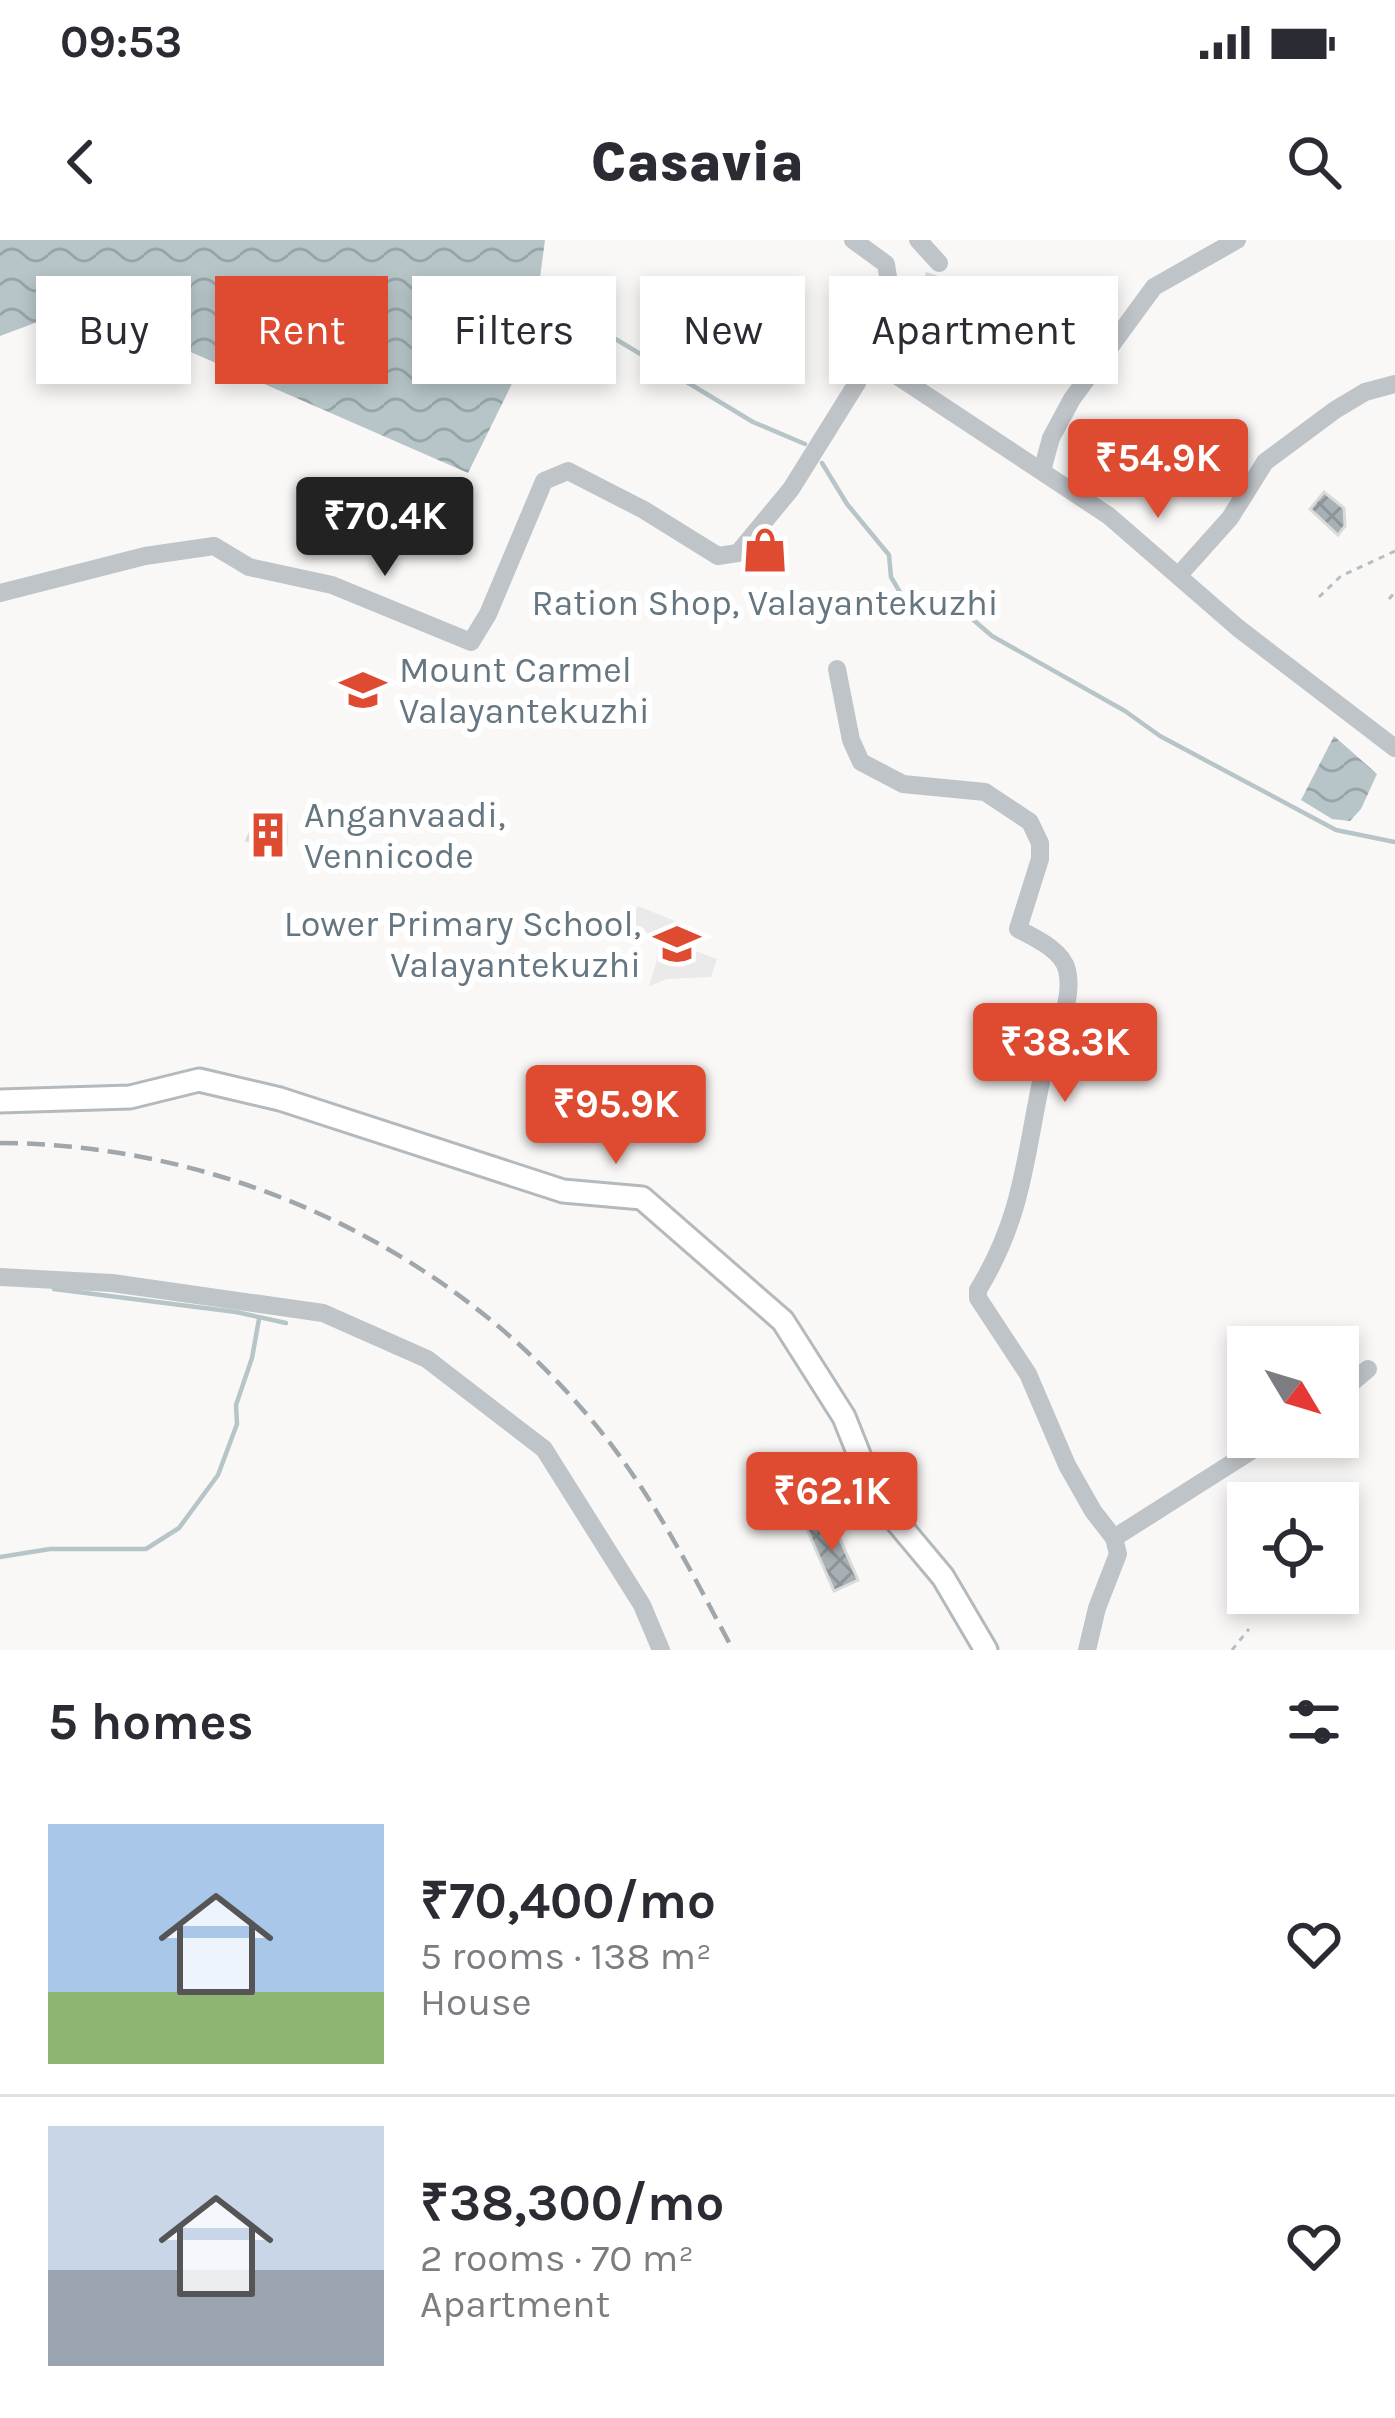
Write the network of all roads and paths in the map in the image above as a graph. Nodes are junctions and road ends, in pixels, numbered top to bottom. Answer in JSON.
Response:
{"nodes":[{"id":1,"x":853,"y":240,"type":"edge"},
{"id":2,"x":918,"y":240,"type":"edge"},
{"id":3,"x":1238,"y":240,"type":"edge"},
{"id":4,"x":939,"y":263,"type":"dead end"},
{"id":5,"x":888,"y":276,"type":"edge"},
{"id":6,"x":856,"y":384,"type":"edge"},
{"id":7,"x":910,"y":384,"type":"edge"},
{"id":8,"x":1395,"y":384,"type":"edge"},
{"id":9,"x":1042,"y":471,"type":"junction"},
{"id":10,"x":1395,"y":551,"type":"edge"},
{"id":11,"x":1179,"y":575,"type":"junction"},
{"id":12,"x":1395,"y":592,"type":"edge"},
{"id":13,"x":0,"y":593,"type":"edge"},
{"id":14,"x":1319,"y":597,"type":"dead end"},
{"id":15,"x":1390,"y":599,"type":"dead end"},
{"id":16,"x":837,"y":669,"type":"dead end"},
{"id":17,"x":1395,"y":748,"type":"edge"},
{"id":18,"x":0,"y":1102,"type":"edge"},
{"id":19,"x":0,"y":1277,"type":"edge"},
{"id":20,"x":1368,"y":1370,"type":"dead end"},
{"id":21,"x":1359,"y":1377,"type":"edge"},
{"id":22,"x":1240,"y":1458,"type":"edge"},
{"id":23,"x":1114,"y":1538,"type":"junction"},
{"id":24,"x":1249,"y":1629,"type":"dead end"},
{"id":25,"x":661,"y":1650,"type":"edge"},
{"id":26,"x":986,"y":1650,"type":"edge"},
{"id":27,"x":1088,"y":1650,"type":"edge"},
{"id":28,"x":1232,"y":1650,"type":"edge"}],
"edges":[{"from":1,"to":5,"type":"street"},
{"from":2,"to":4,"type":"street"},
{"from":3,"to":9,"type":"street"},
{"from":6,"to":13,"type":"street"},
{"from":7,"to":9,"type":"street"},
{"from":8,"to":11,"type":"street"},
{"from":9,"to":11,"type":"street"},
{"from":10,"to":14,"type":"path"},
{"from":11,"to":17,"type":"street"},
{"from":12,"to":15,"type":"path"},
{"from":16,"to":23,"type":"street"},
{"from":18,"to":26,"type":"main road"},
{"from":19,"to":25,"type":"street"},
{"from":20,"to":21,"type":"street"},
{"from":22,"to":23,"type":"street"},
{"from":23,"to":27,"type":"street"},
{"from":24,"to":28,"type":"path"}]}
